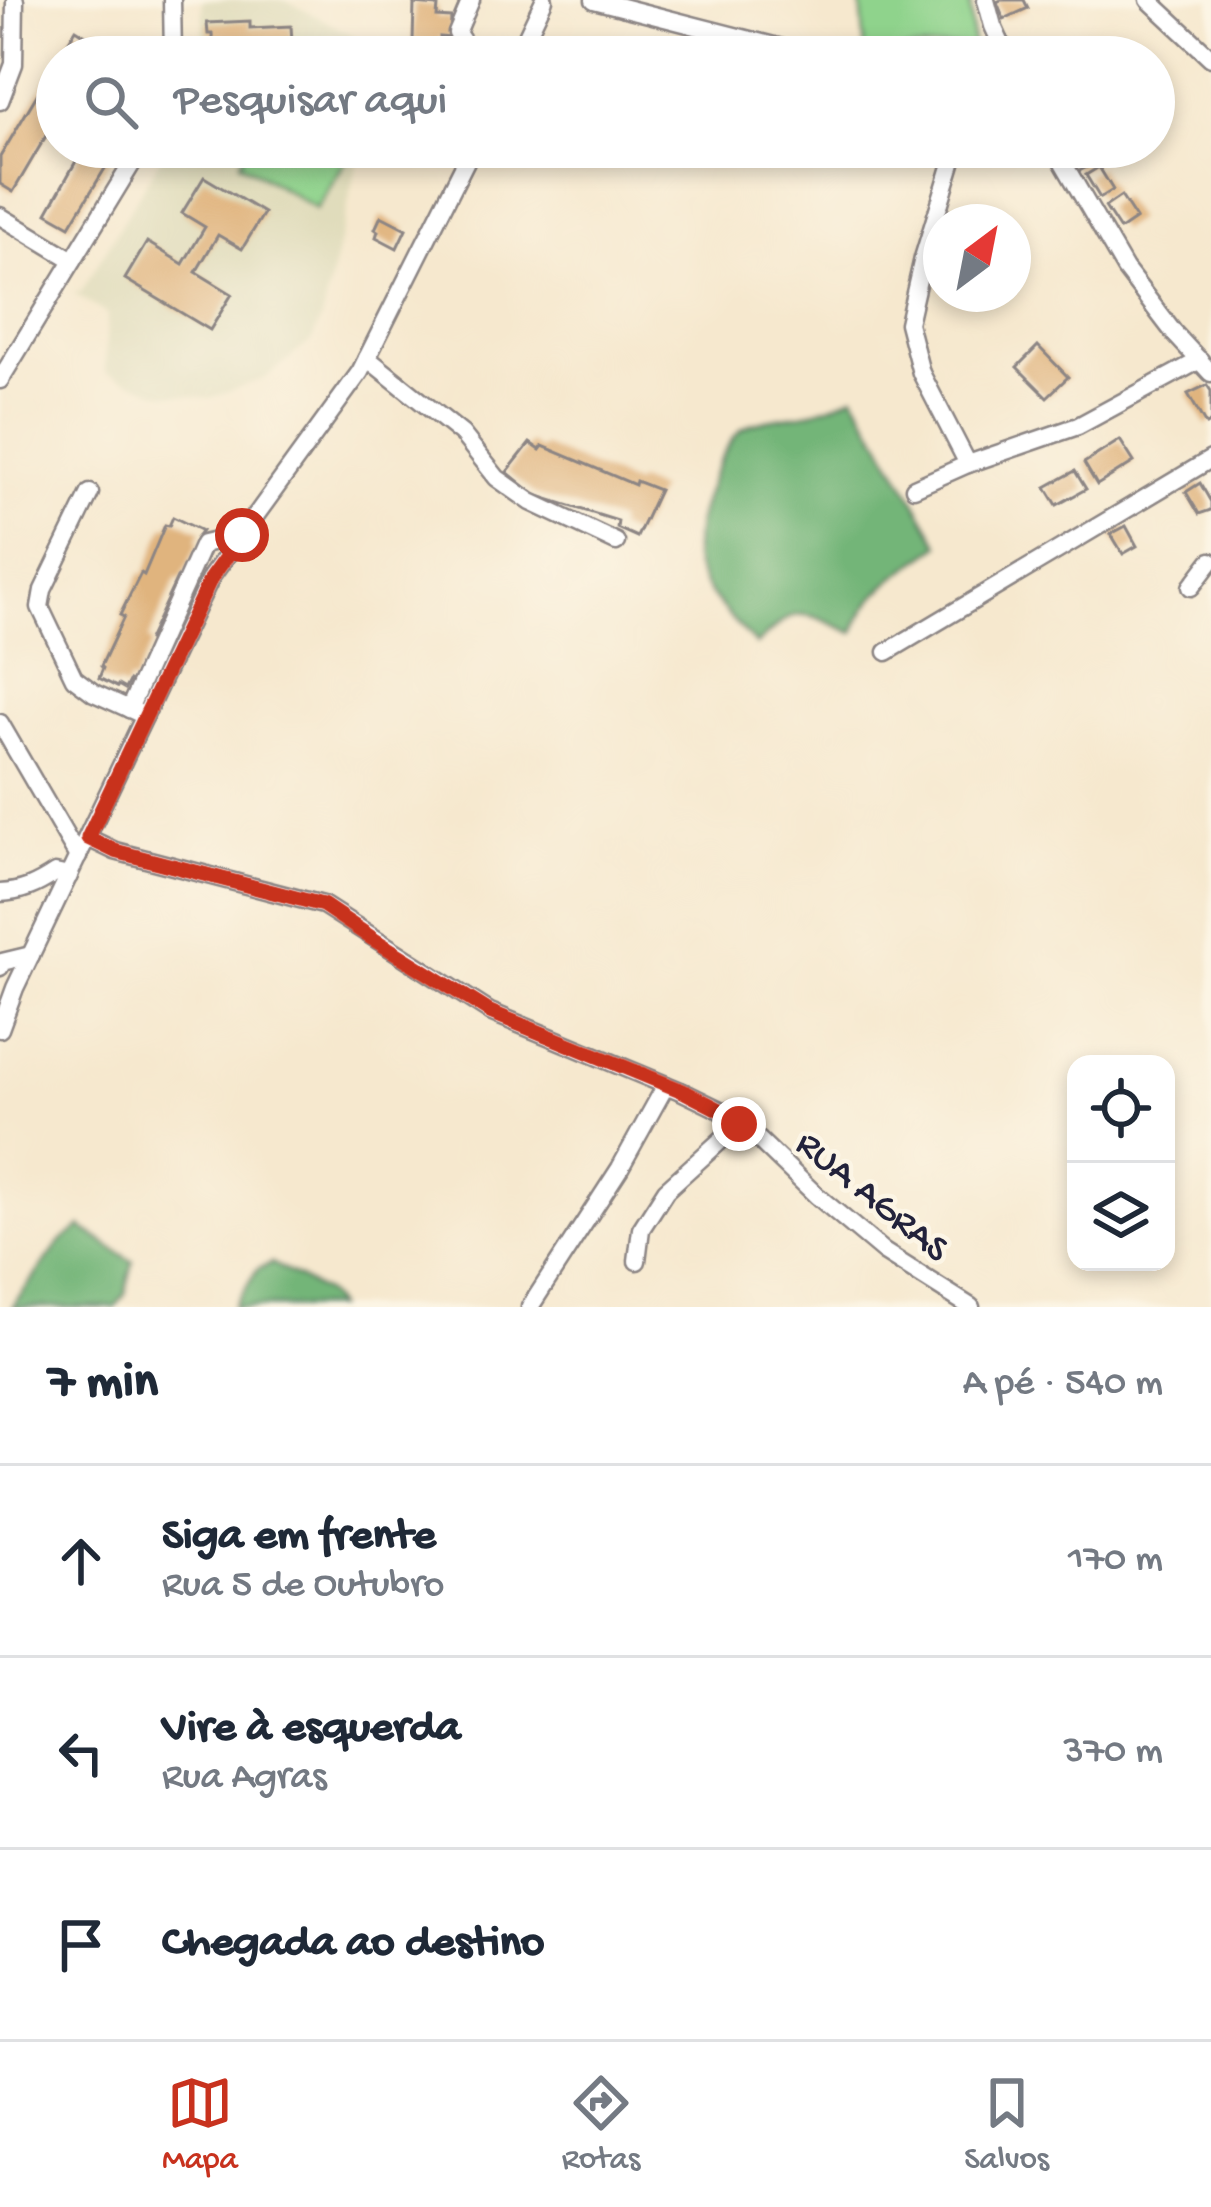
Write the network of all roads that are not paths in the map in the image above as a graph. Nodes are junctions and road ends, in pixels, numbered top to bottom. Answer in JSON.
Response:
{"nodes":[{"id":1,"x":15,"y":0,"type":"edge"},
{"id":2,"x":172,"y":0,"type":"edge"},
{"id":3,"x":471,"y":0,"type":"edge"},
{"id":4,"x":594,"y":0,"type":"edge"},
{"id":5,"x":986,"y":0,"type":"edge"},
{"id":6,"x":1149,"y":0,"type":"edge"},
{"id":7,"x":541,"y":1,"type":"edge"},
{"id":8,"x":173,"y":36,"type":"edge"},
{"id":9,"x":459,"y":36,"type":"edge"},
{"id":10,"x":526,"y":36,"type":"edge"},
{"id":11,"x":735,"y":36,"type":"edge"},
{"id":12,"x":998,"y":36,"type":"edge"},
{"id":13,"x":1211,"y":58,"type":"edge"},
{"id":14,"x":0,"y":101,"type":"edge"},
{"id":15,"x":129,"y":168,"type":"edge"},
{"id":16,"x":462,"y":168,"type":"edge"},
{"id":17,"x":951,"y":168,"type":"edge"},
{"id":18,"x":1066,"y":168,"type":"edge"},
{"id":19,"x":0,"y":216,"type":"edge"},
{"id":20,"x":73,"y":260,"type":"junction"},
{"id":21,"x":367,"y":358,"type":"junction"},
{"id":22,"x":1205,"y":366,"type":"edge"},
{"id":23,"x":0,"y":380,"type":"edge"},
{"id":24,"x":1211,"y":459,"type":"edge"},
{"id":25,"x":968,"y":464,"type":"junction"},
{"id":26,"x":914,"y":488,"type":"dead end"},
{"id":27,"x":90,"y":493,"type":"dead end"},
{"id":28,"x":242,"y":535,"type":"junction"},
{"id":29,"x":616,"y":542,"type":"dead end"},
{"id":30,"x":1211,"y":561,"type":"edge"},
{"id":31,"x":1190,"y":587,"type":"dead end"},
{"id":32,"x":887,"y":652,"type":"dead end"},
{"id":33,"x":137,"y":712,"type":"junction"},
{"id":34,"x":0,"y":723,"type":"edge"},
{"id":35,"x":88,"y":838,"type":"junction"},
{"id":36,"x":78,"y":857,"type":"junction"},
{"id":37,"x":69,"y":876,"type":"junction"},
{"id":38,"x":0,"y":893,"type":"edge"},
{"id":39,"x":31,"y":955,"type":"junction"},
{"id":40,"x":0,"y":967,"type":"edge"},
{"id":41,"x":0,"y":1029,"type":"edge"},
{"id":42,"x":666,"y":1085,"type":"junction"},
{"id":43,"x":739,"y":1124,"type":"junction"},
{"id":44,"x":637,"y":1261,"type":"dead end"},
{"id":45,"x":530,"y":1307,"type":"edge"},
{"id":46,"x":971,"y":1307,"type":"edge"}],
"edges":[{"from":1,"to":14,"type":"street"},
{"from":2,"to":8,"type":"street"},
{"from":3,"to":9,"type":"street"},
{"from":4,"to":11,"type":"street"},
{"from":5,"to":12,"type":"street"},
{"from":6,"to":13,"type":"street"},
{"from":7,"to":10,"type":"street"},
{"from":15,"to":20,"type":"street"},
{"from":16,"to":21,"type":"street"},
{"from":17,"to":25,"type":"street"},
{"from":18,"to":22,"type":"street"},
{"from":19,"to":20,"type":"street"},
{"from":20,"to":23,"type":"street"},
{"from":21,"to":28,"type":"street"},
{"from":21,"to":29,"type":"street"},
{"from":22,"to":25,"type":"street"},
{"from":24,"to":32,"type":"street"},
{"from":25,"to":26,"type":"street"},
{"from":27,"to":33,"type":"street"},
{"from":28,"to":33,"type":"street"},
{"from":28,"to":33,"type":"street"},
{"from":30,"to":31,"type":"street"},
{"from":33,"to":35,"type":"street"},
{"from":34,"to":36,"type":"street"},
{"from":35,"to":36,"type":"street"},
{"from":35,"to":42,"type":"street","name":"RUA AGRAS"},
{"from":36,"to":37,"type":"street"},
{"from":37,"to":38,"type":"street"},
{"from":37,"to":39,"type":"street"},
{"from":39,"to":40,"type":"street"},
{"from":39,"to":41,"type":"street"},
{"from":42,"to":43,"type":"street","name":"RUA AGRAS"},
{"from":42,"to":45,"type":"street"},
{"from":43,"to":44,"type":"street"},
{"from":43,"to":46,"type":"street","name":"RUA AGRAS"}]}
